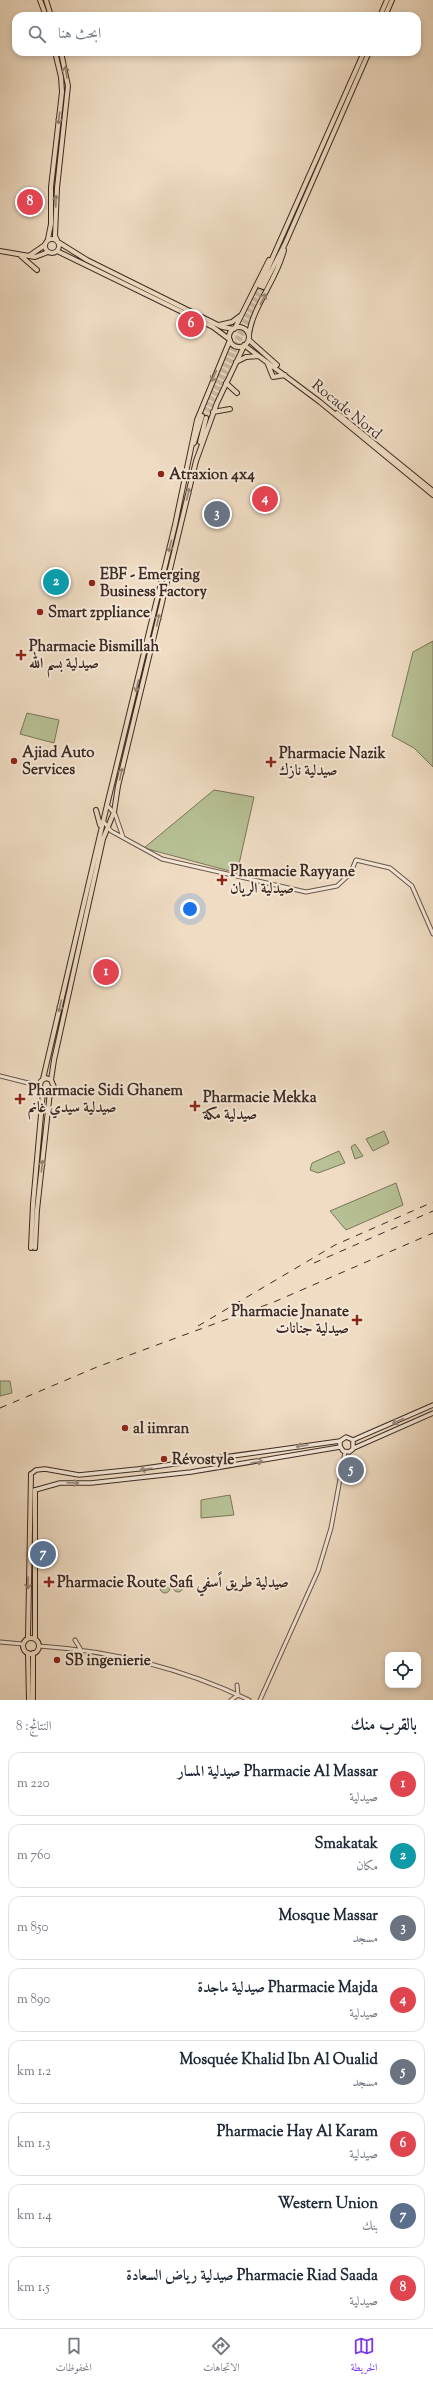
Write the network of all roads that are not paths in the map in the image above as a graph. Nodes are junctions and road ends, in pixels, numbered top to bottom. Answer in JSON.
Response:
{"nodes":[{"id":1,"x":40,"y":0,"type":"edge"},
{"id":2,"x":46,"y":0,"type":"edge"},
{"id":3,"x":387,"y":0,"type":"edge"},
{"id":4,"x":392,"y":0,"type":"edge"},
{"id":5,"x":44,"y":12,"type":"edge"},
{"id":6,"x":50,"y":12,"type":"edge"},
{"id":7,"x":382,"y":12,"type":"edge"},
{"id":8,"x":387,"y":12,"type":"edge"},
{"id":9,"x":56,"y":56,"type":"edge"},
{"id":10,"x":62,"y":56,"type":"edge"},
{"id":11,"x":362,"y":56,"type":"edge"},
{"id":12,"x":367,"y":56,"type":"edge"},
{"id":13,"x":48,"y":240,"type":"junction"},
{"id":14,"x":58,"y":241,"type":"junction"},
{"id":15,"x":283,"y":243,"type":"junction"},
{"id":16,"x":45,"y":246,"type":"junction"},
{"id":17,"x":0,"y":251,"type":"edge"},
{"id":18,"x":57,"y":251,"type":"junction"},
{"id":19,"x":48,"y":252,"type":"junction"},
{"id":20,"x":21,"y":256,"type":"junction"},
{"id":21,"x":29,"y":256,"type":"junction"},
{"id":22,"x":37,"y":270,"type":"dead end"},
{"id":23,"x":261,"y":287,"type":"tunnel mouth"},
{"id":24,"x":241,"y":314,"type":"junction"},
{"id":25,"x":219,"y":325,"type":"junction"},
{"id":26,"x":235,"y":328,"type":"junction"},
{"id":27,"x":249,"y":338,"type":"junction"},
{"id":28,"x":230,"y":340,"type":"junction"},
{"id":29,"x":244,"y":346,"type":"junction"},
{"id":30,"x":260,"y":356,"type":"junction"},
{"id":31,"x":266,"y":360,"type":"junction"},
{"id":32,"x":235,"y":364,"type":"junction"},
{"id":33,"x":286,"y":375,"type":"junction"},
{"id":34,"x":226,"y":383,"type":"junction"},
{"id":35,"x":237,"y":393,"type":"dead end"},
{"id":36,"x":230,"y":409,"type":"dead end"},
{"id":37,"x":213,"y":412,"type":"junction"},
{"id":38,"x":191,"y":453,"type":"junction"},
{"id":39,"x":198,"y":455,"type":"junction"},
{"id":40,"x":433,"y":491,"type":"edge"},
{"id":41,"x":433,"y":495,"type":"edge"},
{"id":42,"x":107,"y":805,"type":"junction"},
{"id":43,"x":96,"y":810,"type":"dead end"},
{"id":44,"x":114,"y":812,"type":"junction"},
{"id":45,"x":102,"y":819,"type":"junction"},
{"id":46,"x":107,"y":828,"type":"junction"},
{"id":47,"x":100,"y":829,"type":"junction"},
{"id":48,"x":123,"y":837,"type":"junction"},
{"id":49,"x":433,"y":934,"type":"edge"},
{"id":50,"x":0,"y":1076,"type":"edge"},
{"id":51,"x":43,"y":1080,"type":"junction"},
{"id":52,"x":51,"y":1080,"type":"junction"},
{"id":53,"x":40,"y":1086,"type":"junction"},
{"id":54,"x":43,"y":1092,"type":"junction"},
{"id":55,"x":50,"y":1092,"type":"junction"},
{"id":56,"x":35,"y":1204,"type":"junction"},
{"id":57,"x":33,"y":1248,"type":"dead end"},
{"id":58,"x":433,"y":1405,"type":"edge"},
{"id":59,"x":433,"y":1414,"type":"edge"},
{"id":60,"x":354,"y":1440,"type":"junction"},
{"id":61,"x":340,"y":1441,"type":"junction"},
{"id":62,"x":340,"y":1447,"type":"junction"},
{"id":63,"x":354,"y":1448,"type":"junction"},
{"id":64,"x":345,"y":1452,"type":"junction"},
{"id":65,"x":31,"y":1474,"type":"joint"},
{"id":66,"x":35,"y":1490,"type":"joint"},
{"id":67,"x":28,"y":1638,"type":"junction"},
{"id":68,"x":34,"y":1638,"type":"junction"},
{"id":69,"x":75,"y":1640,"type":"dead end"},
{"id":70,"x":0,"y":1642,"type":"edge"},
{"id":71,"x":23,"y":1644,"type":"junction"},
{"id":72,"x":39,"y":1646,"type":"junction"},
{"id":73,"x":81,"y":1650,"type":"junction"},
{"id":74,"x":31,"y":1653,"type":"junction"},
{"id":75,"x":237,"y":1685,"type":"dead end"},
{"id":76,"x":238,"y":1695,"type":"junction"},
{"id":77,"x":29,"y":1700,"type":"edge"},
{"id":78,"x":32,"y":1700,"type":"edge"},
{"id":79,"x":231,"y":1700,"type":"edge"},
{"id":80,"x":249,"y":1700,"type":"edge"},
{"id":81,"x":260,"y":1700,"type":"edge"}],
"edges":[{"from":1,"to":5,"type":"main road"},
{"from":2,"to":6,"type":"main road"},
{"from":3,"to":7,"type":"main road"},
{"from":4,"to":8,"type":"main road"},
{"from":9,"to":13,"type":"main road","one_way":true},
{"from":14,"to":10,"type":"main road","one_way":true},
{"from":11,"to":15,"type":"main road"},
{"from":12,"to":15,"type":"main road"},
{"from":13,"to":14,"type":"main road"},
{"from":13,"to":16,"type":"main road"},
{"from":14,"to":18,"type":"main road"},
{"from":14,"to":25,"type":"main road"},
{"from":15,"to":23,"type":"main road"},
{"from":15,"to":24,"type":"main road"},
{"from":27,"to":15,"type":"main road","one_way":true},
{"from":16,"to":19,"type":"main road"},
{"from":16,"to":21,"type":"main road"},
{"from":17,"to":20,"type":"main road"},
{"from":18,"to":19,"type":"main road"},
{"from":18,"to":28,"type":"main road"},
{"from":19,"to":21,"type":"main road"},
{"from":20,"to":21,"type":"main road"},
{"from":20,"to":22,"type":"main road"},
{"from":24,"to":25,"type":"main road"},
{"from":24,"to":26,"type":"main road"},
{"from":25,"to":26,"type":"main road"},
{"from":26,"to":27,"type":"main road"},
{"from":26,"to":28,"type":"main road"},
{"from":27,"to":29,"type":"main road"},
{"from":27,"to":40,"type":"main road","name":"Rocade Nord"},
{"from":28,"to":29,"type":"main road"},
{"from":28,"to":38,"type":"main road","one_way":true},
{"from":29,"to":30,"type":"main road","name":"Rocade Nord"},
{"from":29,"to":32,"type":"main road"},
{"from":30,"to":31,"type":"main road","name":"Rocade Nord"},
{"from":30,"to":32,"type":"main road"},
{"from":31,"to":33,"type":"main road","name":"Rocade Nord"},
{"from":31,"to":33,"type":"main road"},
{"from":32,"to":34,"type":"main road"},
{"from":33,"to":41,"type":"main road","name":"Rocade Nord"},
{"from":34,"to":35,"type":"main road"},
{"from":34,"to":37,"type":"main road"},
{"from":36,"to":37,"type":"main road"},
{"from":37,"to":39,"type":"main road"},
{"from":38,"to":39,"type":"main road"},
{"from":38,"to":42,"type":"main road","one_way":true},
{"from":44,"to":39,"type":"main road","one_way":true},
{"from":42,"to":44,"type":"street"},
{"from":42,"to":45,"type":"main road"},
{"from":43,"to":47,"type":"main road"},
{"from":44,"to":46,"type":"main road"},
{"from":44,"to":48,"type":"street"},
{"from":45,"to":46,"type":"street"},
{"from":45,"to":47,"type":"main road"},
{"from":46,"to":48,"type":"street"},
{"from":46,"to":52,"type":"main road"},
{"from":47,"to":51,"type":"main road","one_way":true},
{"from":48,"to":49,"type":"street"},
{"from":50,"to":53,"type":"street"},
{"from":51,"to":52,"type":"main road"},
{"from":51,"to":53,"type":"main road"},
{"from":52,"to":55,"type":"main road"},
{"from":53,"to":54,"type":"main road"},
{"from":54,"to":55,"type":"main road"},
{"from":54,"to":56,"type":"main road"},
{"from":56,"to":55,"type":"main road","one_way":true},
{"from":56,"to":57,"type":"main road"},
{"from":58,"to":60,"type":"main road","one_way":true},
{"from":59,"to":63,"type":"main road"},
{"from":60,"to":61,"type":"main road"},
{"from":60,"to":63,"type":"main road"},
{"from":61,"to":62,"type":"main road"},
{"from":61,"to":65,"type":"main road","one_way":true},
{"from":62,"to":64,"type":"main road"},
{"from":66,"to":62,"type":"main road","one_way":true},
{"from":63,"to":64,"type":"main road"},
{"from":64,"to":81,"type":"street"},
{"from":65,"to":67,"type":"main road","one_way":true},
{"from":66,"to":68,"type":"main road"},
{"from":67,"to":68,"type":"main road"},
{"from":67,"to":71,"type":"main road"},
{"from":68,"to":72,"type":"main road"},
{"from":69,"to":73,"type":"street"},
{"from":70,"to":71,"type":"street"},
{"from":71,"to":74,"type":"main road"},
{"from":72,"to":73,"type":"street"},
{"from":72,"to":74,"type":"main road"},
{"from":73,"to":76,"type":"street"},
{"from":74,"to":77,"type":"main road"},
{"from":74,"to":78,"type":"main road"},
{"from":75,"to":76,"type":"street"},
{"from":76,"to":79,"type":"street"},
{"from":76,"to":80,"type":"street"}]}
